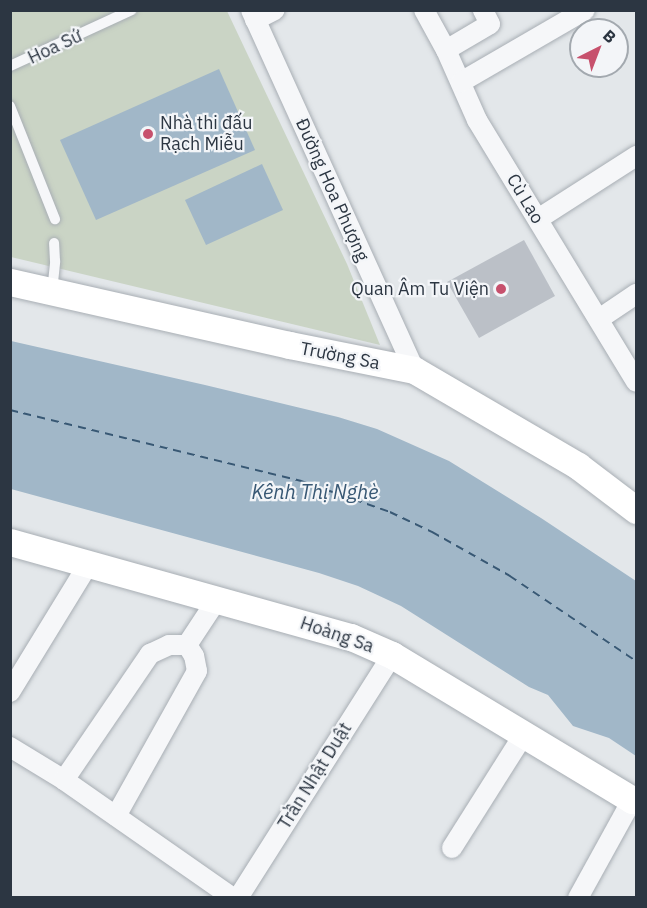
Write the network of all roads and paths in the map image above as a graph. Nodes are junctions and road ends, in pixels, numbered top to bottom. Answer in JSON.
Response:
{"nodes":[{"id":1,"x":132,"y":10,"type":"edge"},
{"id":2,"x":275,"y":10,"type":"edge"},
{"id":3,"x":424,"y":10,"type":"edge"},
{"id":4,"x":483,"y":10,"type":"edge"},
{"id":5,"x":585,"y":10,"type":"edge"},
{"id":6,"x":253,"y":15,"type":"edge"},
{"id":7,"x":446,"y":50,"type":"junction"},
{"id":8,"x":10,"y":66,"type":"edge"},
{"id":9,"x":460,"y":82,"type":"junction"},
{"id":10,"x":10,"y":106,"type":"edge"},
{"id":11,"x":636,"y":156,"type":"edge"},
{"id":12,"x":55,"y":219,"type":"dead end"},
{"id":13,"x":538,"y":219,"type":"junction"},
{"id":14,"x":54,"y":243,"type":"dead end"},
{"id":15,"x":10,"y":282,"type":"edge"},
{"id":16,"x":52,"y":292,"type":"junction"},
{"id":17,"x":636,"y":294,"type":"edge"},
{"id":18,"x":599,"y":319,"type":"junction"},
{"id":19,"x":414,"y":370,"type":"junction"},
{"id":20,"x":636,"y":381,"type":"edge"},
{"id":21,"x":636,"y":510,"type":"edge"},
{"id":22,"x":10,"y":542,"type":"edge"},
{"id":23,"x":89,"y":563,"type":"junction"},
{"id":24,"x":218,"y":598,"type":"junction"},
{"id":25,"x":186,"y":645,"type":"junction"},
{"id":26,"x":392,"y":655,"type":"junction"},
{"id":27,"x":10,"y":692,"type":"edge"},
{"id":28,"x":524,"y":734,"type":"junction"},
{"id":29,"x":10,"y":747,"type":"edge"},
{"id":30,"x":64,"y":780,"type":"junction"},
{"id":31,"x":635,"y":804,"type":"edge"},
{"id":32,"x":116,"y":816,"type":"junction"},
{"id":33,"x":452,"y":848,"type":"dead end"},
{"id":34,"x":583,"y":896,"type":"edge"},
{"id":35,"x":236,"y":897,"type":"edge"}],
"edges":[{"from":1,"to":8,"type":"lane","name":"Hoa Sứ"},
{"from":2,"to":6,"type":"street"},
{"from":3,"to":7,"type":"street","name":"Cù Lao"},
{"from":4,"to":7,"type":"street"},
{"from":5,"to":9,"type":"street"},
{"from":6,"to":19,"type":"street","name":"Đường Hoa Phượng"},
{"from":7,"to":9,"type":"street","name":"Cù Lao"},
{"from":9,"to":13,"type":"street","name":"Cù Lao"},
{"from":10,"to":12,"type":"lane"},
{"from":11,"to":13,"type":"street"},
{"from":13,"to":18,"type":"street","name":"Cù Lao"},
{"from":14,"to":16,"type":"lane"},
{"from":15,"to":16,"type":"street","name":"Trường Sa"},
{"from":16,"to":19,"type":"street","name":"Trường Sa"},
{"from":17,"to":18,"type":"street"},
{"from":18,"to":20,"type":"street","name":"Cù Lao"},
{"from":19,"to":21,"type":"street","name":"Trường Sa"},
{"from":22,"to":23,"type":"street","name":"Hoàng Sa"},
{"from":23,"to":24,"type":"street","name":"Hoàng Sa"},
{"from":23,"to":27,"type":"street"},
{"from":24,"to":25,"type":"street"},
{"from":24,"to":26,"type":"street","name":"Hoàng Sa"},
{"from":25,"to":30,"type":"street"},
{"from":25,"to":32,"type":"street"},
{"from":26,"to":28,"type":"street","name":"Hoàng Sa"},
{"from":26,"to":35,"type":"street","name":"Trần Nhật Duật"},
{"from":28,"to":31,"type":"street","name":"Hoàng Sa"},
{"from":28,"to":33,"type":"street"},
{"from":29,"to":30,"type":"street"},
{"from":30,"to":32,"type":"street"},
{"from":31,"to":34,"type":"street"},
{"from":32,"to":35,"type":"street"}]}
